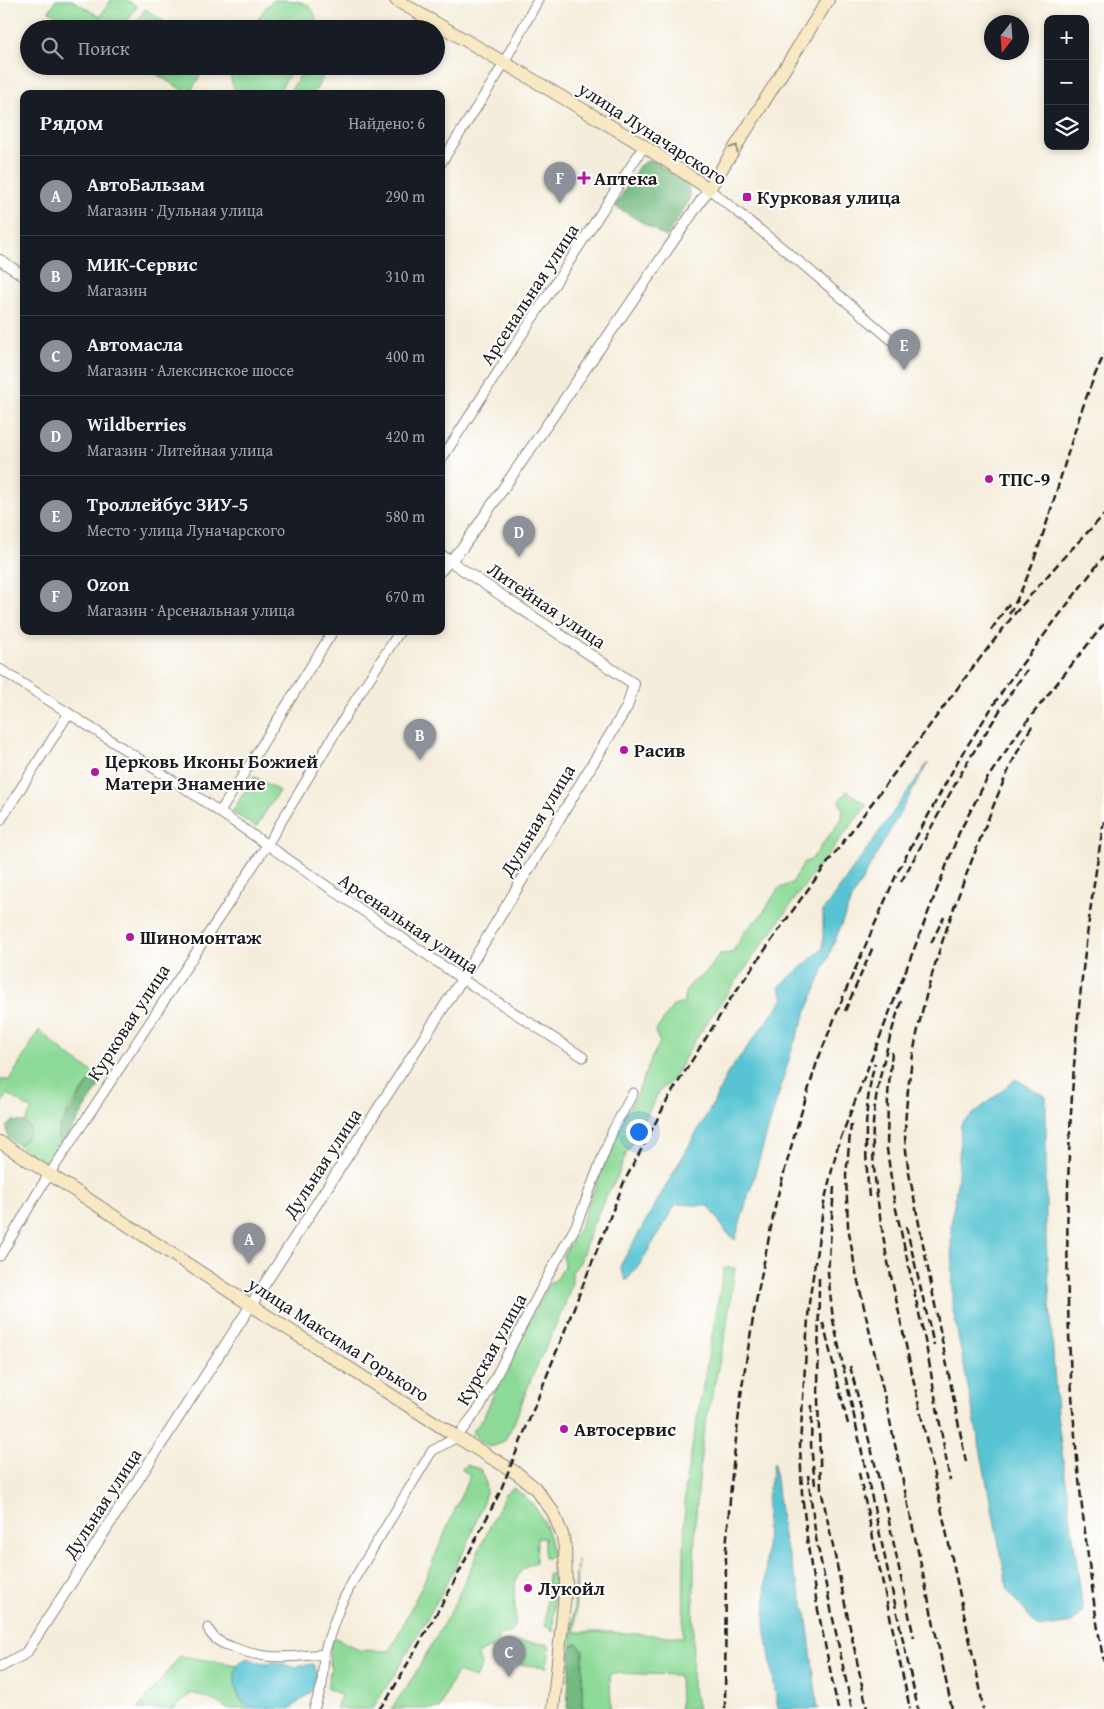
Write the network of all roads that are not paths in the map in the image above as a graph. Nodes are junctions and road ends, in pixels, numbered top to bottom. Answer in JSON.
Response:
{"nodes":[{"id":1,"x":396,"y":0,"type":"edge"},
{"id":2,"x":538,"y":0,"type":"edge"},
{"id":3,"x":828,"y":0,"type":"edge"},
{"id":4,"x":431,"y":20,"type":"edge"},
{"id":5,"x":445,"y":28,"type":"edge"},
{"id":6,"x":503,"y":62,"type":"junction"},
{"id":7,"x":644,"y":146,"type":"junction"},
{"id":8,"x":445,"y":157,"type":"edge"},
{"id":9,"x":708,"y":189,"type":"junction"},
{"id":10,"x":0,"y":260,"type":"edge"},
{"id":11,"x":20,"y":273,"type":"edge"},
{"id":12,"x":894,"y":342,"type":"dead end"},
{"id":13,"x":445,"y":454,"type":"edge"},
{"id":14,"x":445,"y":558,"type":"edge"},
{"id":15,"x":450,"y":561,"type":"junction"},
{"id":16,"x":445,"y":567,"type":"edge"},
{"id":17,"x":331,"y":635,"type":"edge"},
{"id":18,"x":397,"y":635,"type":"edge"},
{"id":19,"x":0,"y":669,"type":"edge"},
{"id":20,"x":634,"y":684,"type":"joint"},
{"id":21,"x":69,"y":713,"type":"junction"},
{"id":22,"x":220,"y":812,"type":"junction"},
{"id":23,"x":0,"y":821,"type":"edge"},
{"id":24,"x":267,"y":844,"type":"junction"},
{"id":25,"x":462,"y":979,"type":"junction"},
{"id":26,"x":583,"y":1058,"type":"dead end"},
{"id":27,"x":633,"y":1093,"type":"dead end"},
{"id":28,"x":0,"y":1142,"type":"edge"},
{"id":29,"x":50,"y":1174,"type":"junction"},
{"id":30,"x":0,"y":1256,"type":"edge"},
{"id":31,"x":252,"y":1306,"type":"junction"},
{"id":32,"x":457,"y":1437,"type":"junction"},
{"id":33,"x":208,"y":1628,"type":"dead end"},
{"id":34,"x":324,"y":1654,"type":"junction"},
{"id":35,"x":0,"y":1667,"type":"edge"},
{"id":36,"x":314,"y":1709,"type":"edge"},
{"id":37,"x":553,"y":1709,"type":"edge"}],
"edges":[{"from":1,"to":4,"type":"main road","name":"улица Луначарского"},
{"from":2,"to":6,"type":"street"},
{"from":9,"to":3,"type":"main road","one_way":true},
{"from":5,"to":6,"type":"main road","name":"улица Луначарского"},
{"from":6,"to":7,"type":"main road","name":"улица Луначарского"},
{"from":6,"to":8,"type":"street"},
{"from":7,"to":9,"type":"main road","name":"улица Луначарского"},
{"from":7,"to":13,"type":"street","name":"Арсенальная улица"},
{"from":9,"to":12,"type":"street","name":"улица Луначарского"},
{"from":9,"to":15,"type":"street"},
{"from":10,"to":11,"type":"street"},
{"from":14,"to":15,"type":"street","name":"Литейная улица"},
{"from":15,"to":16,"type":"street"},
{"from":15,"to":20,"type":"street","name":"Литейная улица"},
{"from":17,"to":22,"type":"street"},
{"from":18,"to":24,"type":"street","name":"Курковая улица"},
{"from":19,"to":21,"type":"street","name":"Арсенальная улица"},
{"from":20,"to":25,"type":"street","name":"Дульная улица"},
{"from":21,"to":22,"type":"street","name":"Арсенальная улица"},
{"from":21,"to":23,"type":"street"},
{"from":22,"to":24,"type":"street","name":"Арсенальная улица"},
{"from":24,"to":25,"type":"street","name":"Арсенальная улица"},
{"from":24,"to":29,"type":"street","name":"Курковая улица"},
{"from":25,"to":26,"type":"street","name":"Арсенальная улица"},
{"from":25,"to":31,"type":"street","name":"Дульная улица"},
{"from":27,"to":32,"type":"street","name":"Курская улица"},
{"from":28,"to":29,"type":"main road","name":"улица Максима Горького"},
{"from":29,"to":30,"type":"street","name":"Курковая улица"},
{"from":29,"to":31,"type":"main road","name":"улица Максима Горького"},
{"from":31,"to":32,"type":"main road","name":"улица Максима Горького"},
{"from":31,"to":35,"type":"street","name":"Дульная улица"},
{"from":32,"to":34,"type":"street","name":"Курская улица"},
{"from":32,"to":37,"type":"main road","name":"улица Максима Горького"},
{"from":33,"to":34,"type":"street"},
{"from":34,"to":36,"type":"street","name":"Курская улица"}]}
